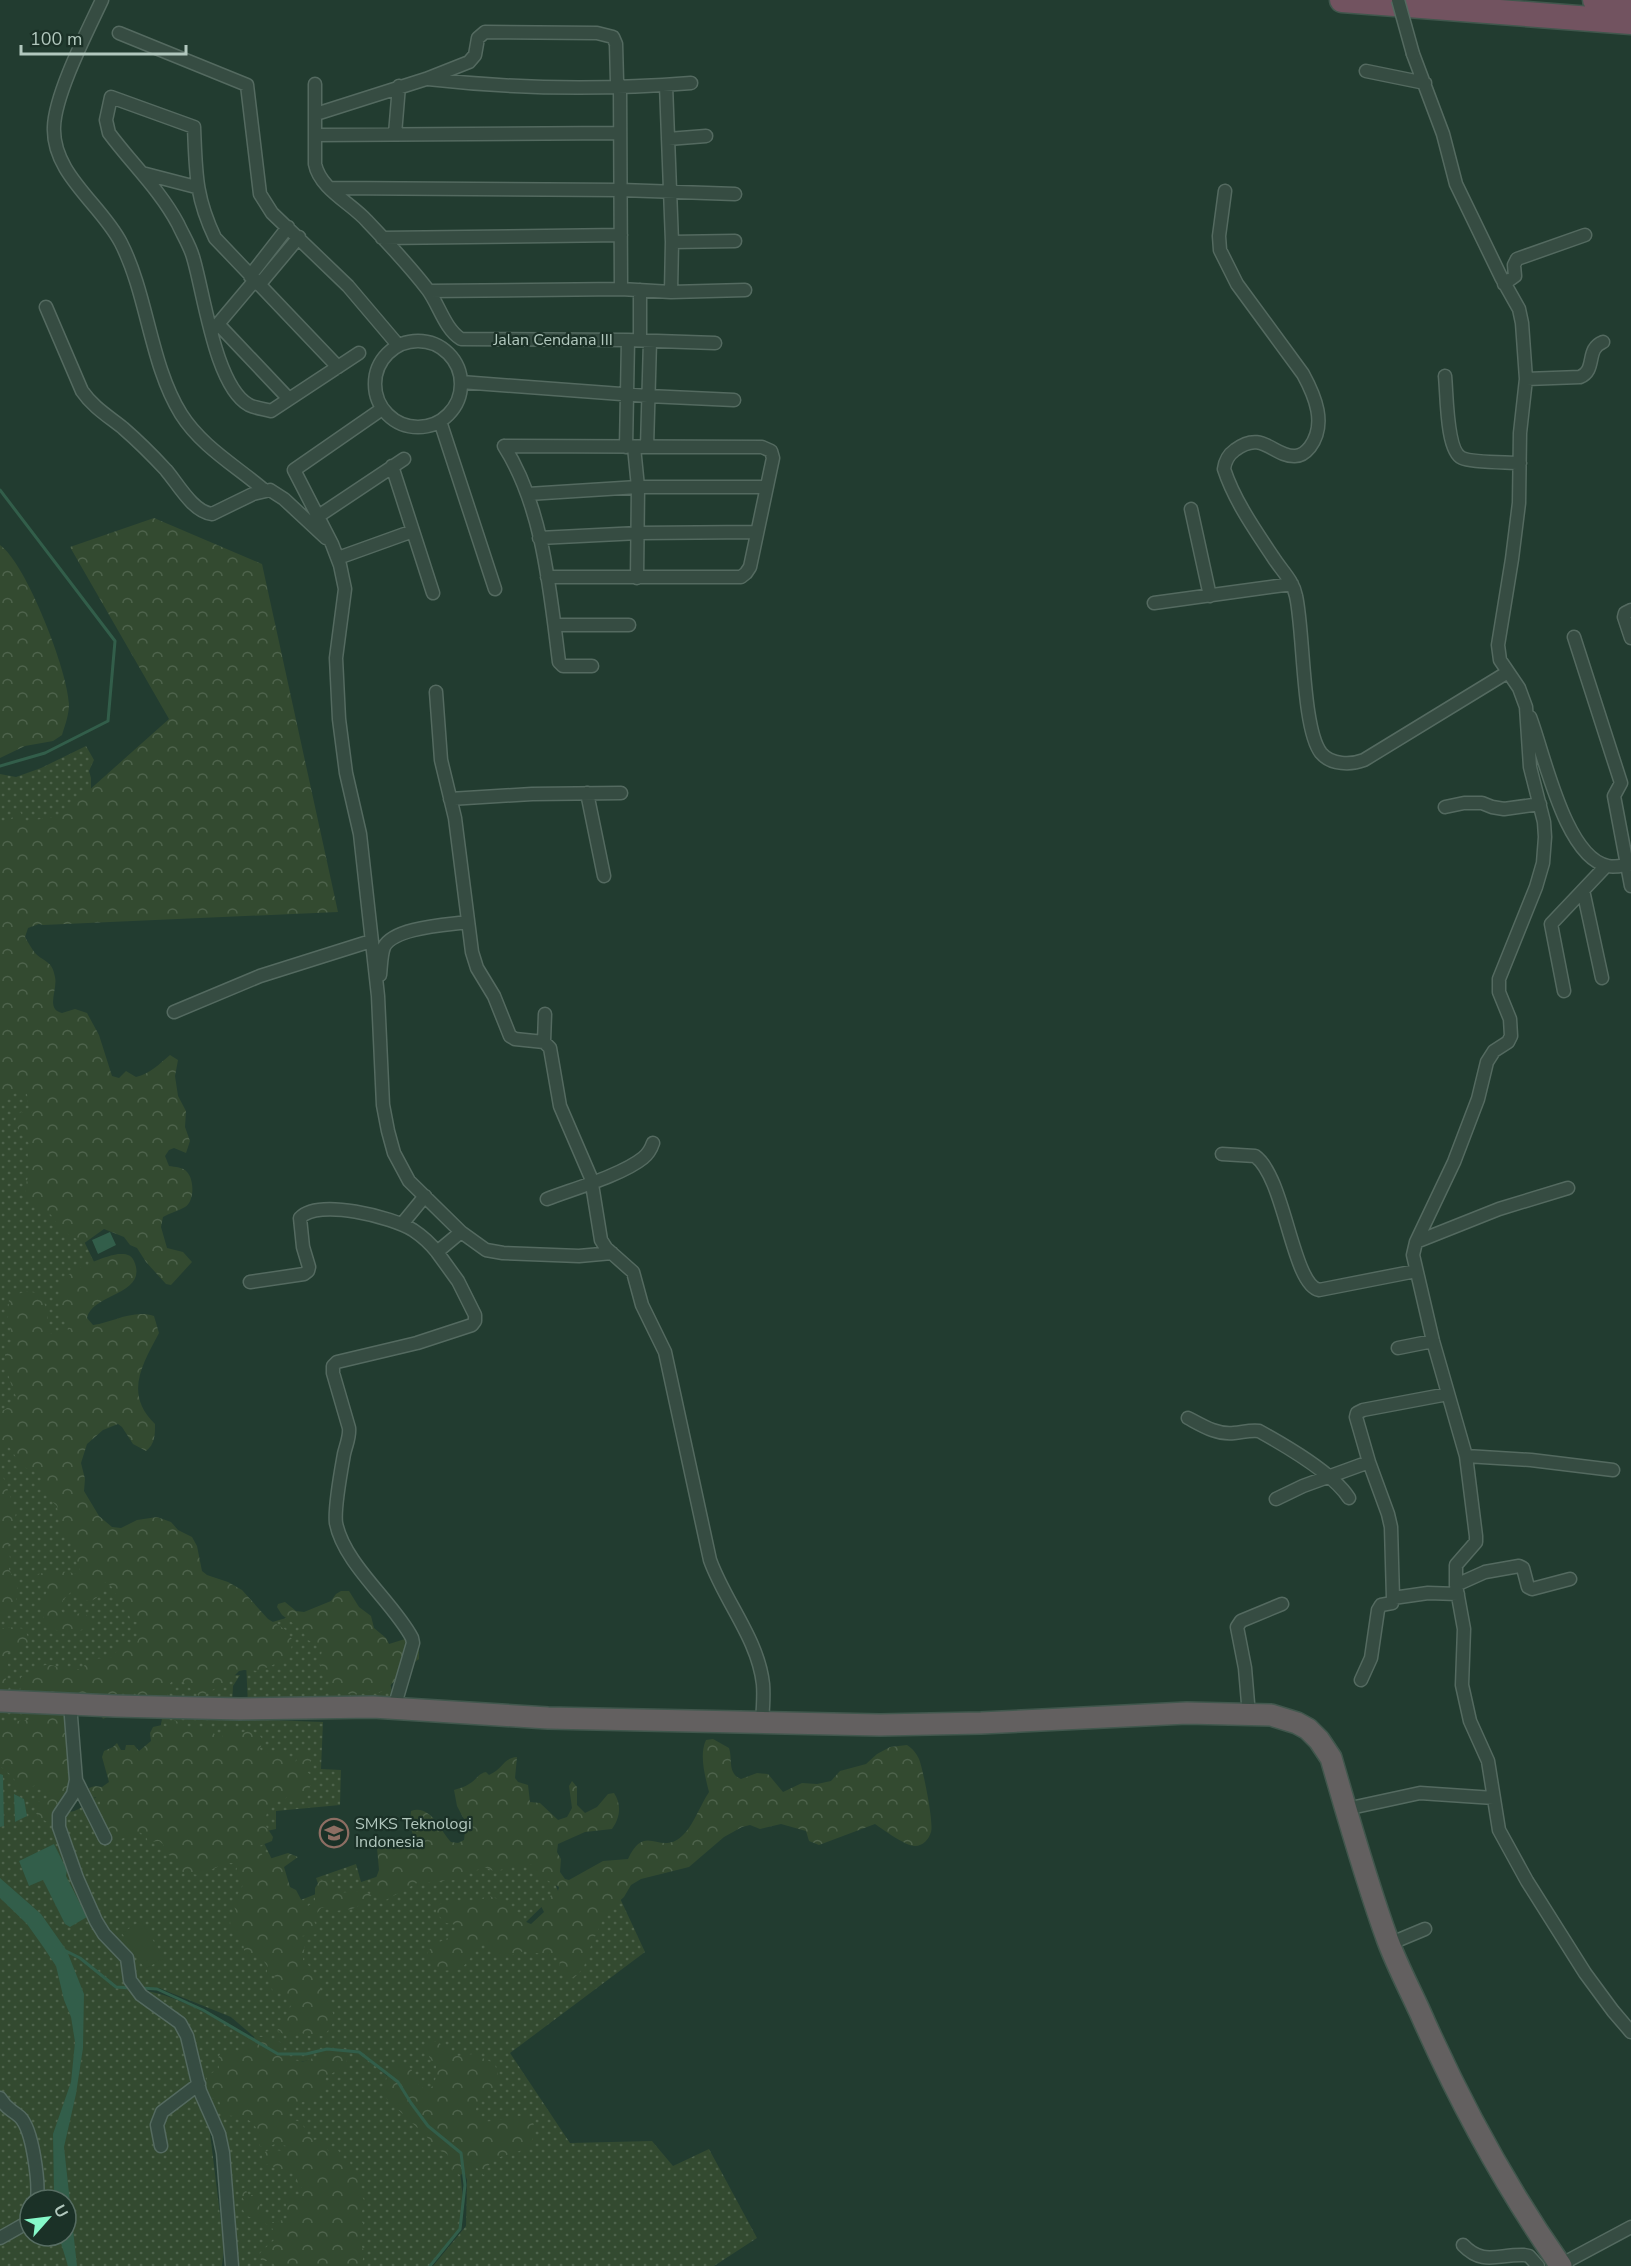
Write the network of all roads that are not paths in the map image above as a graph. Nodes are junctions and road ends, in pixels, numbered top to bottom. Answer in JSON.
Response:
{"nodes":[{"id":1,"x":102,"y":0,"type":"edge"},
{"id":2,"x":1342,"y":0,"type":"edge"},
{"id":3,"x":1398,"y":0,"type":"edge"},
{"id":4,"x":1594,"y":0,"type":"edge"},
{"id":5,"x":1631,"y":3,"type":"edge"},
{"id":6,"x":1631,"y":22,"type":"edge"},
{"id":7,"x":119,"y":33,"type":"dead end"},
{"id":8,"x":473,"y":58,"type":"junction"},
{"id":9,"x":1366,"y":71,"type":"dead end"},
{"id":10,"x":426,"y":79,"type":"junction"},
{"id":11,"x":690,"y":83,"type":"dead end"},
{"id":12,"x":1425,"y":83,"type":"junction"},
{"id":13,"x":315,"y":84,"type":"dead end"},
{"id":14,"x":475,"y":84,"type":"junction"},
{"id":15,"x":666,"y":85,"type":"junction"},
{"id":16,"x":399,"y":86,"type":"junction"},
{"id":17,"x":620,"y":86,"type":"junction"},
{"id":18,"x":316,"y":114,"type":"junction"},
{"id":19,"x":620,"y":133,"type":"junction"},
{"id":20,"x":395,"y":134,"type":"junction"},
{"id":21,"x":316,"y":135,"type":"junction"},
{"id":22,"x":706,"y":136,"type":"dead end"},
{"id":23,"x":668,"y":139,"type":"junction"},
{"id":24,"x":142,"y":173,"type":"junction"},
{"id":25,"x":196,"y":187,"type":"junction"},
{"id":26,"x":330,"y":188,"type":"junction"},
{"id":27,"x":621,"y":190,"type":"junction"},
{"id":28,"x":1225,"y":191,"type":"dead end"},
{"id":29,"x":669,"y":192,"type":"junction"},
{"id":30,"x":735,"y":194,"type":"dead end"},
{"id":31,"x":288,"y":227,"type":"junction"},
{"id":32,"x":621,"y":235,"type":"junction"},
{"id":33,"x":1585,"y":235,"type":"dead end"},
{"id":34,"x":299,"y":237,"type":"junction"},
{"id":35,"x":382,"y":238,"type":"junction"},
{"id":36,"x":735,"y":241,"type":"dead end"},
{"id":37,"x":672,"y":242,"type":"junction"},
{"id":38,"x":255,"y":280,"type":"junction"},
{"id":39,"x":1504,"y":284,"type":"junction"},
{"id":40,"x":621,"y":289,"type":"junction"},
{"id":41,"x":640,"y":290,"type":"junction"},
{"id":42,"x":745,"y":290,"type":"dead end"},
{"id":43,"x":429,"y":291,"type":"junction"},
{"id":44,"x":671,"y":292,"type":"junction"},
{"id":45,"x":46,"y":307,"type":"dead end"},
{"id":46,"x":215,"y":328,"type":"junction"},
{"id":47,"x":639,"y":340,"type":"junction"},
{"id":48,"x":1603,"y":342,"type":"dead end"},
{"id":49,"x":715,"y":343,"type":"dead end"},
{"id":50,"x":398,"y":345,"type":"junction"},
{"id":51,"x":359,"y":353,"type":"dead end"},
{"id":52,"x":338,"y":367,"type":"junction"},
{"id":53,"x":1445,"y":376,"type":"dead end"},
{"id":54,"x":1526,"y":379,"type":"junction"},
{"id":55,"x":461,"y":382,"type":"junction"},
{"id":56,"x":627,"y":394,"type":"junction"},
{"id":57,"x":648,"y":396,"type":"junction"},
{"id":58,"x":289,"y":399,"type":"junction"},
{"id":59,"x":734,"y":400,"type":"dead end"},
{"id":60,"x":382,"y":409,"type":"junction"},
{"id":61,"x":440,"y":422,"type":"junction"},
{"id":62,"x":636,"y":447,"type":"junction"},
{"id":63,"x":404,"y":459,"type":"dead end"},
{"id":64,"x":1520,"y":463,"type":"junction"},
{"id":65,"x":392,"y":466,"type":"junction"},
{"id":66,"x":766,"y":487,"type":"junction"},
{"id":67,"x":638,"y":488,"type":"junction"},
{"id":68,"x":264,"y":490,"type":"junction"},
{"id":69,"x":528,"y":494,"type":"junction"},
{"id":70,"x":1191,"y":509,"type":"dead end"},
{"id":71,"x":317,"y":517,"type":"junction"},
{"id":72,"x":413,"y":531,"type":"junction"},
{"id":73,"x":756,"y":532,"type":"junction"},
{"id":74,"x":639,"y":533,"type":"junction"},
{"id":75,"x":539,"y":538,"type":"junction"},
{"id":76,"x":332,"y":544,"type":"junction"},
{"id":77,"x":338,"y":558,"type":"junction"},
{"id":78,"x":547,"y":578,"type":"junction"},
{"id":79,"x":637,"y":578,"type":"junction"},
{"id":80,"x":1292,"y":584,"type":"junction"},
{"id":81,"x":495,"y":589,"type":"dead end"},
{"id":82,"x":433,"y":593,"type":"dead end"},
{"id":83,"x":1210,"y":596,"type":"junction"},
{"id":84,"x":1154,"y":603,"type":"dead end"},
{"id":85,"x":1631,"y":610,"type":"edge"},
{"id":86,"x":556,"y":625,"type":"junction"},
{"id":87,"x":629,"y":625,"type":"dead end"},
{"id":88,"x":1574,"y":637,"type":"dead end"},
{"id":89,"x":1631,"y":638,"type":"edge"},
{"id":90,"x":592,"y":666,"type":"dead end"},
{"id":91,"x":1508,"y":672,"type":"junction"},
{"id":92,"x":436,"y":692,"type":"dead end"},
{"id":93,"x":1526,"y":707,"type":"junction"},
{"id":94,"x":1625,"y":787,"type":"edge"},
{"id":95,"x":587,"y":793,"type":"junction"},
{"id":96,"x":621,"y":793,"type":"dead end"},
{"id":97,"x":450,"y":799,"type":"junction"},
{"id":98,"x":1539,"y":804,"type":"junction"},
{"id":99,"x":1445,"y":807,"type":"dead end"},
{"id":100,"x":1629,"y":864,"type":"edge"},
{"id":101,"x":1606,"y":866,"type":"junction"},
{"id":102,"x":604,"y":876,"type":"dead end"},
{"id":103,"x":1631,"y":886,"type":"edge"},
{"id":104,"x":1583,"y":890,"type":"junction"},
{"id":105,"x":468,"y":922,"type":"junction"},
{"id":106,"x":371,"y":942,"type":"junction"},
{"id":107,"x":1602,"y":978,"type":"dead end"},
{"id":108,"x":1564,"y":991,"type":"dead end"},
{"id":109,"x":378,"y":996,"type":"junction"},
{"id":110,"x":174,"y":1012,"type":"dead end"},
{"id":111,"x":545,"y":1014,"type":"dead end"},
{"id":112,"x":544,"y":1042,"type":"junction"},
{"id":113,"x":653,"y":1143,"type":"dead end"},
{"id":114,"x":1222,"y":1155,"type":"dead end"},
{"id":115,"x":592,"y":1183,"type":"junction"},
{"id":116,"x":1568,"y":1188,"type":"dead end"},
{"id":117,"x":425,"y":1196,"type":"junction"},
{"id":118,"x":547,"y":1199,"type":"dead end"},
{"id":119,"x":402,"y":1224,"type":"junction"},
{"id":120,"x":461,"y":1232,"type":"junction"},
{"id":121,"x":1416,"y":1242,"type":"junction"},
{"id":122,"x":437,"y":1252,"type":"junction"},
{"id":123,"x":612,"y":1253,"type":"junction"},
{"id":124,"x":1416,"y":1271,"type":"junction"},
{"id":125,"x":250,"y":1282,"type":"dead end"},
{"id":126,"x":1433,"y":1341,"type":"junction"},
{"id":127,"x":1398,"y":1348,"type":"dead end"},
{"id":128,"x":1448,"y":1394,"type":"junction"},
{"id":129,"x":1188,"y":1418,"type":"dead end"},
{"id":130,"x":1466,"y":1456,"type":"junction"},
{"id":131,"x":1369,"y":1462,"type":"junction"},
{"id":132,"x":1613,"y":1470,"type":"dead end"},
{"id":133,"x":1329,"y":1476,"type":"junction"},
{"id":134,"x":1349,"y":1498,"type":"dead end"},
{"id":135,"x":1276,"y":1499,"type":"dead end"},
{"id":136,"x":1570,"y":1579,"type":"dead end"},
{"id":137,"x":1457,"y":1589,"type":"junction"},
{"id":138,"x":1393,"y":1598,"type":"junction"},
{"id":139,"x":1282,"y":1604,"type":"dead end"},
{"id":140,"x":1361,"y":1680,"type":"dead end"},
{"id":141,"x":0,"y":1701,"type":"edge"},
{"id":142,"x":70,"y":1704,"type":"junction"},
{"id":143,"x":394,"y":1707,"type":"junction"},
{"id":144,"x":1249,"y":1715,"type":"junction"},
{"id":145,"x":762,"y":1721,"type":"junction"},
{"id":146,"x":76,"y":1780,"type":"junction"},
{"id":147,"x":1494,"y":1798,"type":"junction"},
{"id":148,"x":1346,"y":1809,"type":"junction"},
{"id":149,"x":105,"y":1838,"type":"dead end"},
{"id":150,"x":1425,"y":1929,"type":"dead end"},
{"id":151,"x":1389,"y":1944,"type":"junction"},
{"id":152,"x":1631,"y":2032,"type":"edge"},
{"id":153,"x":199,"y":2084,"type":"junction"},
{"id":154,"x":0,"y":2098,"type":"edge"},
{"id":155,"x":161,"y":2146,"type":"dead end"},
{"id":156,"x":38,"y":2188,"type":"edge"},
{"id":157,"x":1631,"y":2227,"type":"edge"},
{"id":158,"x":18,"y":2228,"type":"edge"},
{"id":159,"x":0,"y":2238,"type":"edge"},
{"id":160,"x":1463,"y":2245,"type":"dead end"},
{"id":161,"x":1561,"y":2265,"type":"edge"},
{"id":162,"x":232,"y":2266,"type":"edge"},
{"id":163,"x":1538,"y":2266,"type":"edge"}],
"edges":[{"from":1,"to":68,"type":"street"},
{"from":2,"to":6,"type":"highway"},
{"from":3,"to":12,"type":"street","bridge":true},
{"from":4,"to":5,"type":"highway"},
{"from":7,"to":31,"type":"street"},
{"from":8,"to":10,"type":"street"},
{"from":8,"to":14,"type":"street"},
{"from":8,"to":17,"type":"street"},
{"from":9,"to":12,"type":"street"},
{"from":10,"to":14,"type":"street"},
{"from":10,"to":16,"type":"street"},
{"from":11,"to":15,"type":"street"},
{"from":12,"to":39,"type":"street"},
{"from":13,"to":18,"type":"street"},
{"from":14,"to":17,"type":"street"},
{"from":15,"to":17,"type":"street"},
{"from":15,"to":23,"type":"street"},
{"from":16,"to":18,"type":"street"},
{"from":16,"to":20,"type":"street"},
{"from":17,"to":19,"type":"street"},
{"from":18,"to":21,"type":"street"},
{"from":19,"to":20,"type":"street"},
{"from":19,"to":27,"type":"street"},
{"from":20,"to":21,"type":"street"},
{"from":21,"to":26,"type":"street"},
{"from":22,"to":23,"type":"street"},
{"from":23,"to":29,"type":"street"},
{"from":24,"to":25,"type":"street"},
{"from":24,"to":25,"type":"street"},
{"from":24,"to":46,"type":"street"},
{"from":25,"to":38,"type":"street"},
{"from":26,"to":27,"type":"street"},
{"from":26,"to":35,"type":"street"},
{"from":27,"to":29,"type":"street"},
{"from":27,"to":32,"type":"street"},
{"from":28,"to":80,"type":"street"},
{"from":29,"to":30,"type":"street"},
{"from":29,"to":37,"type":"street"},
{"from":31,"to":34,"type":"street"},
{"from":31,"to":38,"type":"street"},
{"from":32,"to":35,"type":"street"},
{"from":32,"to":40,"type":"street"},
{"from":33,"to":39,"type":"street"},
{"from":34,"to":38,"type":"street"},
{"from":34,"to":50,"type":"street"},
{"from":35,"to":43,"type":"street"},
{"from":36,"to":37,"type":"street"},
{"from":37,"to":44,"type":"street"},
{"from":38,"to":46,"type":"street"},
{"from":38,"to":52,"type":"street"},
{"from":39,"to":54,"type":"street"},
{"from":40,"to":41,"type":"street"},
{"from":40,"to":43,"type":"street"},
{"from":41,"to":44,"type":"street"},
{"from":41,"to":47,"type":"street"},
{"from":42,"to":44,"type":"street"},
{"from":43,"to":47,"type":"street","name":"Jalan Cendana III"},
{"from":45,"to":68,"type":"street"},
{"from":46,"to":58,"type":"street"},
{"from":46,"to":58,"type":"street"},
{"from":47,"to":49,"type":"street","name":"Jalan Cendana III"},
{"from":47,"to":56,"type":"street"},
{"from":47,"to":57,"type":"street"},
{"from":48,"to":54,"type":"street"},
{"from":50,"to":55,"type":"street"},
{"from":50,"to":60,"type":"street"},
{"from":51,"to":52,"type":"street"},
{"from":52,"to":58,"type":"street"},
{"from":53,"to":64,"type":"street"},
{"from":54,"to":64,"type":"street"},
{"from":55,"to":56,"type":"street"},
{"from":55,"to":61,"type":"street"},
{"from":56,"to":57,"type":"street"},
{"from":56,"to":62,"type":"street"},
{"from":57,"to":59,"type":"street"},
{"from":57,"to":62,"type":"street"},
{"from":60,"to":61,"type":"street"},
{"from":60,"to":71,"type":"street"},
{"from":61,"to":81,"type":"street"},
{"from":62,"to":66,"type":"street"},
{"from":62,"to":67,"type":"street"},
{"from":62,"to":69,"type":"street"},
{"from":63,"to":65,"type":"street"},
{"from":64,"to":91,"type":"street"},
{"from":65,"to":71,"type":"street"},
{"from":65,"to":72,"type":"street"},
{"from":66,"to":67,"type":"street"},
{"from":66,"to":73,"type":"street"},
{"from":67,"to":69,"type":"street"},
{"from":67,"to":74,"type":"street"},
{"from":68,"to":76,"type":"street"},
{"from":69,"to":75,"type":"street"},
{"from":70,"to":83,"type":"street"},
{"from":71,"to":76,"type":"street"},
{"from":72,"to":77,"type":"street"},
{"from":72,"to":82,"type":"street"},
{"from":73,"to":74,"type":"street"},
{"from":73,"to":79,"type":"street"},
{"from":74,"to":75,"type":"street"},
{"from":74,"to":79,"type":"street"},
{"from":75,"to":78,"type":"street"},
{"from":76,"to":77,"type":"street"},
{"from":77,"to":106,"type":"street"},
{"from":78,"to":79,"type":"street"},
{"from":78,"to":86,"type":"street"},
{"from":80,"to":83,"type":"street"},
{"from":80,"to":91,"type":"street"},
{"from":83,"to":84,"type":"street"},
{"from":85,"to":89,"type":"street"},
{"from":86,"to":87,"type":"street"},
{"from":86,"to":90,"type":"street"},
{"from":88,"to":94,"type":"street"},
{"from":91,"to":93,"type":"street"},
{"from":92,"to":97,"type":"street"},
{"from":93,"to":98,"type":"street"},
{"from":93,"to":101,"type":"street"},
{"from":94,"to":100,"type":"street"},
{"from":95,"to":96,"type":"street"},
{"from":95,"to":97,"type":"street"},
{"from":95,"to":102,"type":"street"},
{"from":97,"to":105,"type":"street"},
{"from":98,"to":99,"type":"street"},
{"from":98,"to":121,"type":"street"},
{"from":100,"to":101,"type":"street"},
{"from":100,"to":103,"type":"street"},
{"from":101,"to":104,"type":"street"},
{"from":104,"to":107,"type":"street"},
{"from":104,"to":108,"type":"street"},
{"from":105,"to":109,"type":"street"},
{"from":105,"to":112,"type":"street"},
{"from":106,"to":109,"type":"street"},
{"from":106,"to":110,"type":"street"},
{"from":109,"to":117,"type":"street"},
{"from":111,"to":112,"type":"street"},
{"from":112,"to":115,"type":"street"},
{"from":113,"to":115,"type":"street"},
{"from":114,"to":124,"type":"street"},
{"from":115,"to":118,"type":"street"},
{"from":115,"to":123,"type":"street"},
{"from":116,"to":121,"type":"street"},
{"from":117,"to":119,"type":"street"},
{"from":117,"to":120,"type":"street"},
{"from":119,"to":122,"type":"street"},
{"from":119,"to":125,"type":"street"},
{"from":120,"to":122,"type":"street"},
{"from":120,"to":123,"type":"street"},
{"from":121,"to":124,"type":"street"},
{"from":122,"to":143,"type":"street"},
{"from":123,"to":145,"type":"street"},
{"from":124,"to":126,"type":"street"},
{"from":126,"to":127,"type":"street"},
{"from":126,"to":128,"type":"street"},
{"from":128,"to":130,"type":"street"},
{"from":128,"to":131,"type":"street"},
{"from":129,"to":133,"type":"street"},
{"from":130,"to":132,"type":"street"},
{"from":130,"to":137,"type":"street"},
{"from":131,"to":133,"type":"street"},
{"from":131,"to":138,"type":"street"},
{"from":133,"to":134,"type":"street"},
{"from":133,"to":135,"type":"street"},
{"from":136,"to":137,"type":"street"},
{"from":137,"to":138,"type":"street"},
{"from":137,"to":147,"type":"street"},
{"from":138,"to":140,"type":"street"},
{"from":139,"to":144,"type":"street"},
{"from":141,"to":142,"type":"highway"},
{"from":142,"to":143,"type":"highway"},
{"from":142,"to":146,"type":"street"},
{"from":143,"to":145,"type":"highway"},
{"from":144,"to":145,"type":"highway"},
{"from":144,"to":148,"type":"highway"},
{"from":146,"to":149,"type":"street"},
{"from":146,"to":153,"type":"street"},
{"from":147,"to":148,"type":"street"},
{"from":147,"to":152,"type":"street"},
{"from":148,"to":151,"type":"highway"},
{"from":150,"to":151,"type":"street"},
{"from":151,"to":161,"type":"highway"},
{"from":153,"to":155,"type":"street"},
{"from":153,"to":162,"type":"street"},
{"from":154,"to":156,"type":"street"},
{"from":157,"to":161,"type":"street"},
{"from":158,"to":159,"type":"street"},
{"from":160,"to":163,"type":"street"}]}
